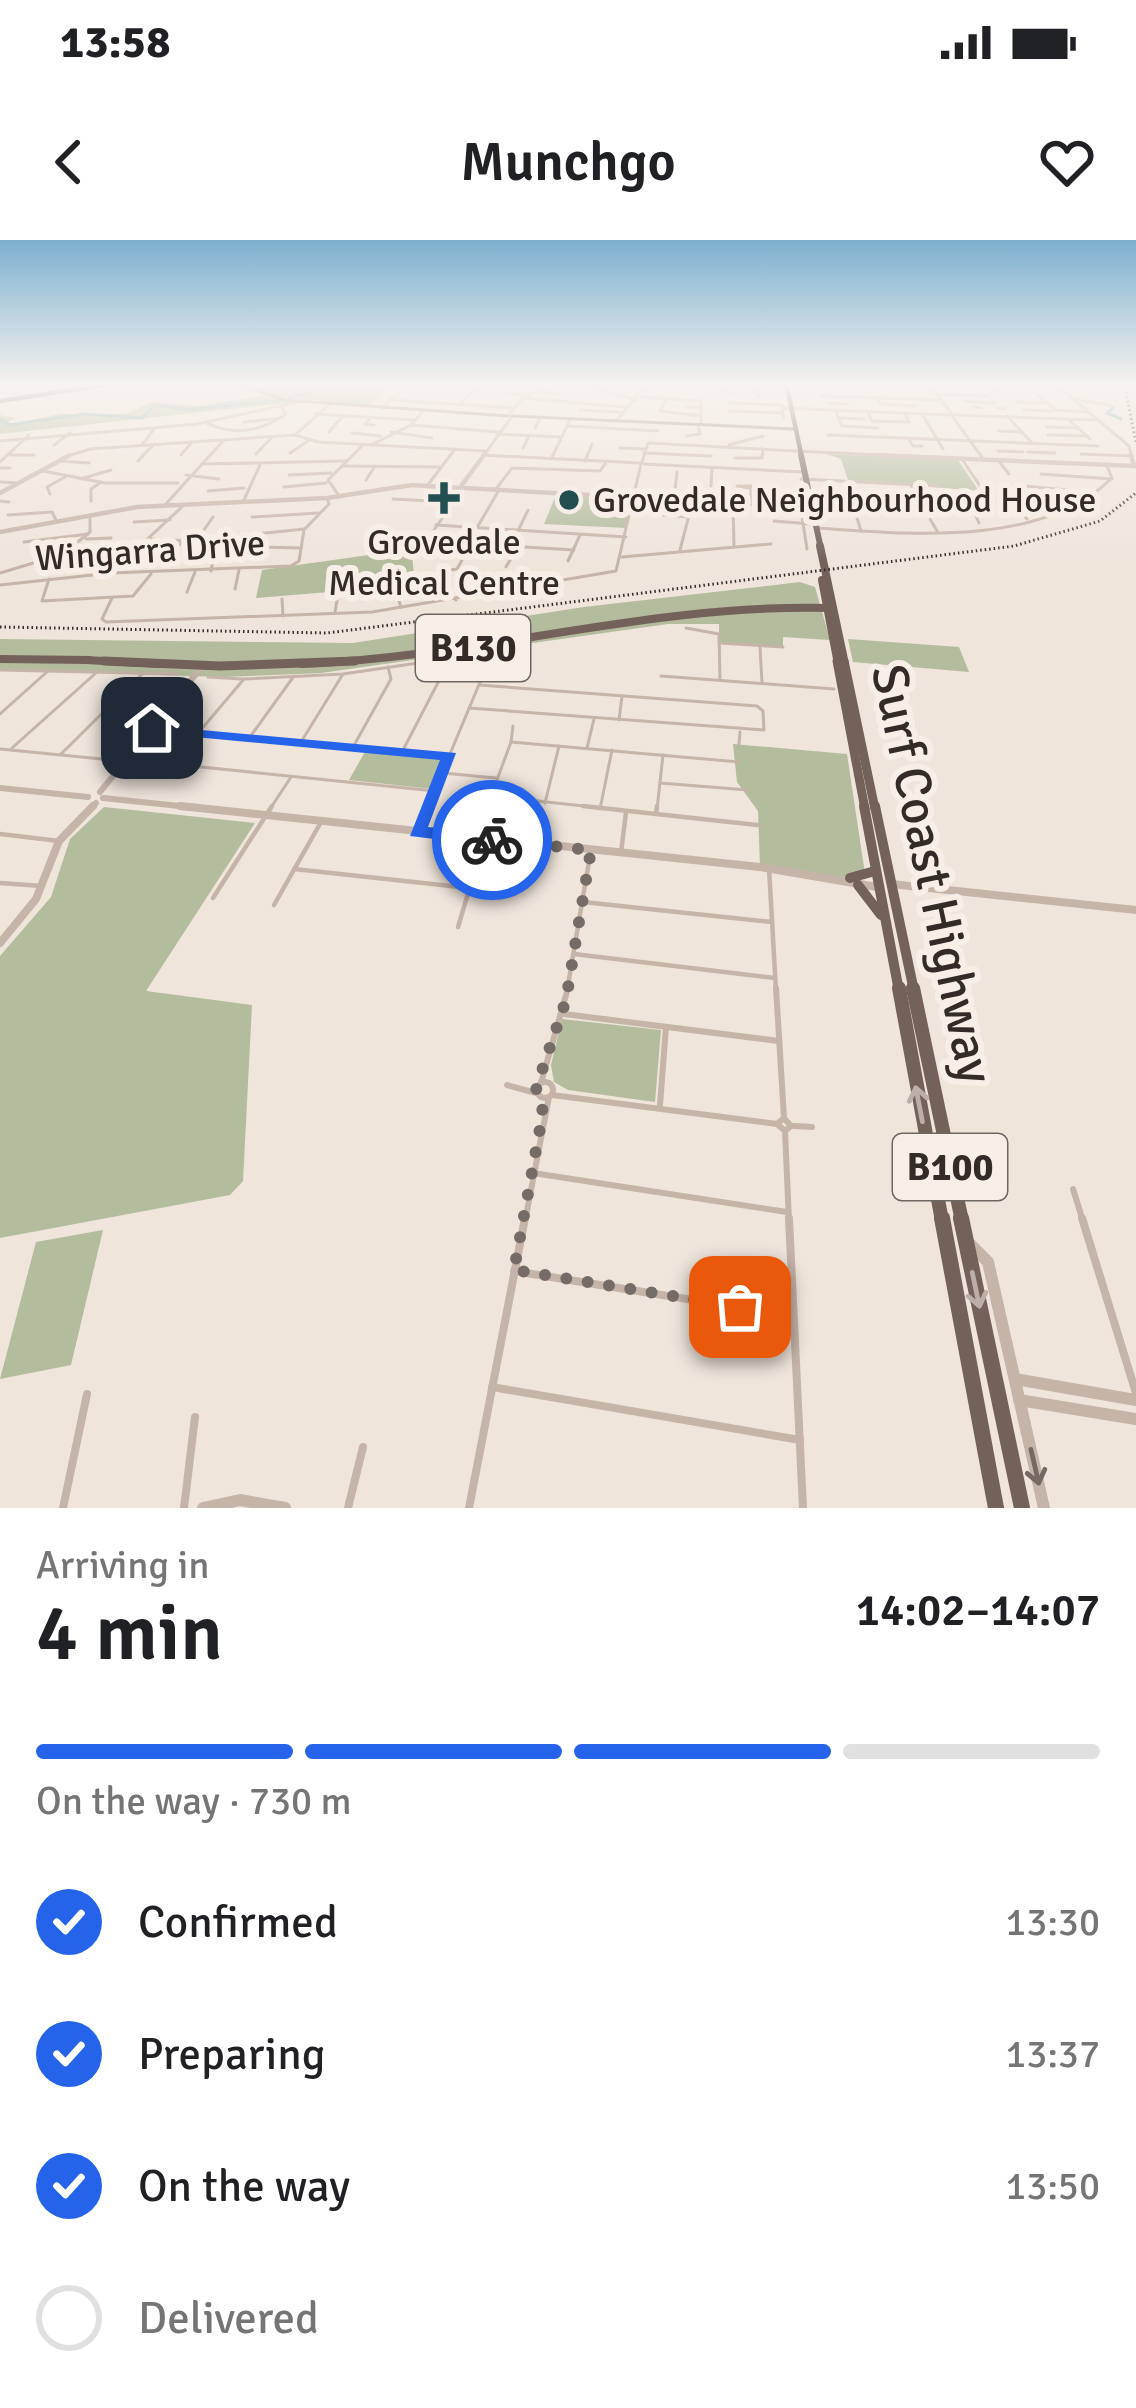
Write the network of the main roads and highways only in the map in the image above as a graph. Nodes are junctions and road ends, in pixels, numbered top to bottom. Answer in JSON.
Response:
{"nodes":[{"id":1,"x":796,"y":442,"type":"edge"},
{"id":2,"x":814,"y":610,"type":"junction"},
{"id":3,"x":830,"y":611,"type":"junction"},
{"id":4,"x":0,"y":658,"type":"edge"},
{"id":5,"x":86,"y":660,"type":"junction"},
{"id":6,"x":272,"y":665,"type":"junction"},
{"id":7,"x":200,"y":669,"type":"junction"},
{"id":8,"x":882,"y":883,"type":"junction"},
{"id":9,"x":883,"y":918,"type":"junction"},
{"id":10,"x":996,"y":1508,"type":"edge"},
{"id":11,"x":1022,"y":1508,"type":"edge"}],
"edges":[{"from":1,"to":3,"type":"main road","number":"B100"},
{"from":2,"to":3,"type":"main road"},
{"from":2,"to":3,"type":"main road"},
{"from":2,"to":6,"type":"main road","number":"B130"},
{"from":3,"to":8,"type":"main road","name":"Surf Coast Highway","number":"B100"},
{"from":3,"to":8,"type":"main road","name":"Surf Coast Highway","number":"B100"},
{"from":4,"to":5,"type":"main road","number":"B130"},
{"from":5,"to":7,"type":"main road","number":"B130"},
{"from":5,"to":7,"type":"main road","number":"B130"},
{"from":6,"to":7,"type":"main road","number":"B130"},
{"from":6,"to":7,"type":"main road","number":"B130"},
{"from":8,"to":9,"type":"main road","name":"Surf Coast Highway","number":"B100"},
{"from":8,"to":9,"type":"main road"},
{"from":8,"to":11,"type":"main road","name":"Surf Coast Highway","number":"B100","one_way":true},
{"from":10,"to":9,"type":"main road","name":"Surf Coast Highway","number":"B100","one_way":true}]}
